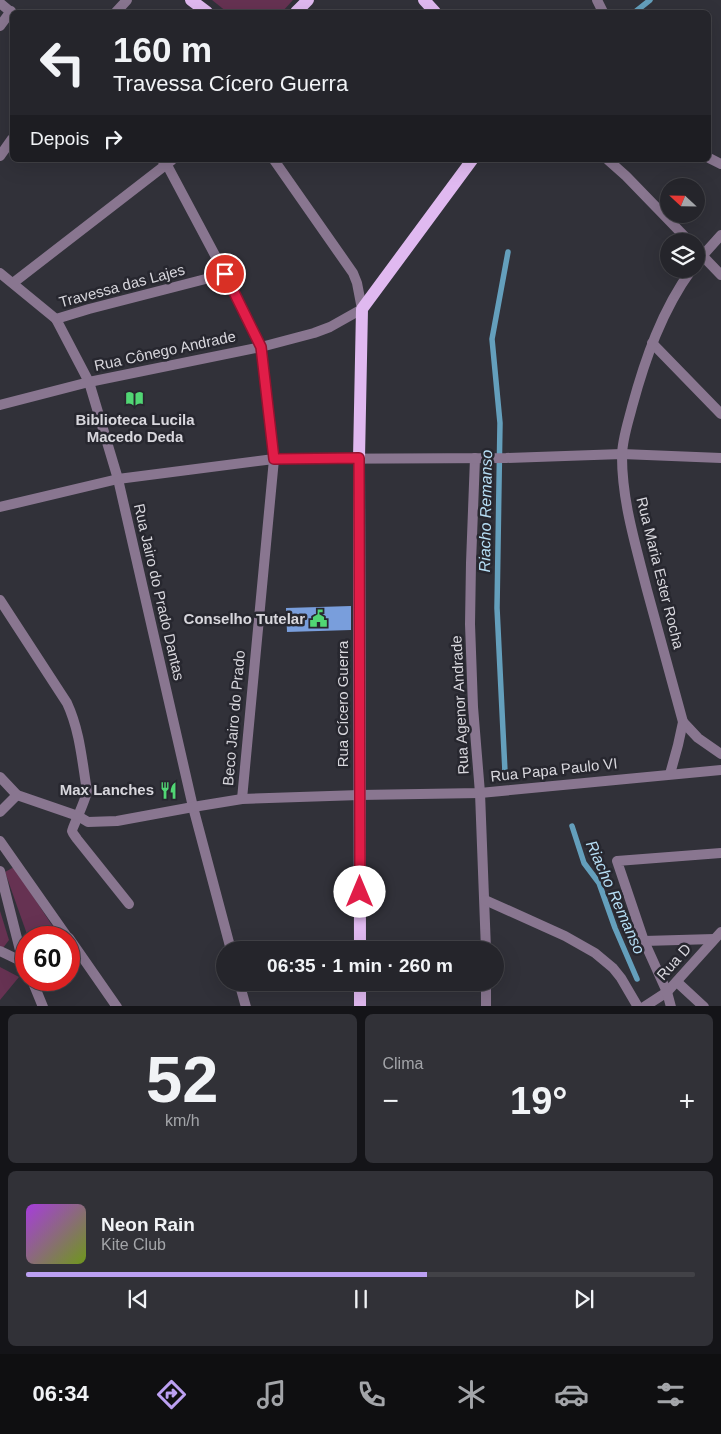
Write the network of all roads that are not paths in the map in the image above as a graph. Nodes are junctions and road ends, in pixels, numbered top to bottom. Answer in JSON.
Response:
{"nodes":[{"id":1,"x":128,"y":0,"type":"edge"},
{"id":2,"x":191,"y":0,"type":"edge"},
{"id":3,"x":308,"y":0,"type":"edge"},
{"id":4,"x":424,"y":0,"type":"edge"},
{"id":5,"x":118,"y":10,"type":"edge"},
{"id":6,"x":204,"y":10,"type":"edge"},
{"id":7,"x":298,"y":10,"type":"edge"},
{"id":8,"x":433,"y":10,"type":"edge"},
{"id":9,"x":10,"y":14,"type":"edge"},
{"id":10,"x":0,"y":26,"type":"edge"},
{"id":11,"x":10,"y":142,"type":"edge"},
{"id":12,"x":0,"y":156,"type":"edge"},
{"id":13,"x":167,"y":162,"type":"edge"},
{"id":14,"x":275,"y":162,"type":"edge"},
{"id":15,"x":471,"y":162,"type":"edge"},
{"id":16,"x":610,"y":162,"type":"edge"},
{"id":17,"x":681,"y":233,"type":"edge"},
{"id":18,"x":721,"y":234,"type":"edge"},
{"id":19,"x":705,"y":249,"type":"edge"},
{"id":20,"x":705,"y":261,"type":"edge"},
{"id":21,"x":0,"y":273,"type":"edge"},
{"id":22,"x":225,"y":274,"type":"junction"},
{"id":23,"x":721,"y":274,"type":"edge"},
{"id":24,"x":686,"y":278,"type":"edge"},
{"id":25,"x":13,"y":283,"type":"junction"},
{"id":26,"x":362,"y":309,"type":"junction"},
{"id":27,"x":56,"y":319,"type":"junction"},
{"id":28,"x":652,"y":343,"type":"junction"},
{"id":29,"x":261,"y":347,"type":"junction"},
{"id":30,"x":90,"y":382,"type":"junction"},
{"id":31,"x":0,"y":405,"type":"edge"},
{"id":32,"x":721,"y":414,"type":"edge"},
{"id":33,"x":622,"y":454,"type":"junction"},
{"id":34,"x":359,"y":458,"type":"junction"},
{"id":35,"x":475,"y":458,"type":"junction"},
{"id":36,"x":721,"y":458,"type":"edge"},
{"id":37,"x":274,"y":459,"type":"junction"},
{"id":38,"x":118,"y":479,"type":"junction"},
{"id":39,"x":0,"y":507,"type":"edge"},
{"id":40,"x":0,"y":600,"type":"edge"},
{"id":41,"x":683,"y":722,"type":"junction"},
{"id":42,"x":721,"y":754,"type":"edge"},
{"id":43,"x":721,"y":770,"type":"edge"},
{"id":44,"x":670,"y":774,"type":"junction"},
{"id":45,"x":0,"y":777,"type":"edge"},
{"id":46,"x":480,"y":793,"type":"junction"},
{"id":47,"x":17,"y":795,"type":"junction"},
{"id":48,"x":360,"y":795,"type":"junction"},
{"id":49,"x":242,"y":799,"type":"junction"},
{"id":50,"x":193,"y":807,"type":"junction"},
{"id":51,"x":0,"y":812,"type":"edge"},
{"id":52,"x":78,"y":816,"type":"junction"},
{"id":53,"x":0,"y":841,"type":"edge"},
{"id":54,"x":721,"y":854,"type":"edge"},
{"id":55,"x":0,"y":871,"type":"edge"},
{"id":56,"x":485,"y":900,"type":"junction"},
{"id":57,"x":129,"y":904,"type":"dead end"},
{"id":58,"x":15,"y":926,"type":"edge"},
{"id":59,"x":59,"y":926,"type":"edge"},
{"id":60,"x":718,"y":935,"type":"edge"},
{"id":61,"x":229,"y":941,"type":"edge"},
{"id":62,"x":360,"y":941,"type":"edge"},
{"id":63,"x":486,"y":941,"type":"edge"},
{"id":64,"x":644,"y":941,"type":"junction"},
{"id":65,"x":0,"y":951,"type":"edge"},
{"id":66,"x":80,"y":956,"type":"edge"},
{"id":67,"x":15,"y":958,"type":"edge"},
{"id":68,"x":677,"y":982,"type":"junction"},
{"id":69,"x":37,"y":991,"type":"edge"},
{"id":70,"x":242,"y":991,"type":"edge"},
{"id":71,"x":360,"y":991,"type":"edge"},
{"id":72,"x":486,"y":991,"type":"edge"},
{"id":73,"x":667,"y":992,"type":"junction"},
{"id":74,"x":43,"y":1006,"type":"edge"},
{"id":75,"x":116,"y":1006,"type":"edge"},
{"id":76,"x":246,"y":1006,"type":"edge"},
{"id":77,"x":360,"y":1006,"type":"edge"},
{"id":78,"x":486,"y":1006,"type":"edge"},
{"id":79,"x":638,"y":1006,"type":"edge"},
{"id":80,"x":644,"y":1006,"type":"edge"},
{"id":81,"x":671,"y":1006,"type":"edge"},
{"id":82,"x":704,"y":1006,"type":"edge"}],
"edges":[{"from":1,"to":5,"type":"street"},
{"from":2,"to":6,"type":"main road"},
{"from":3,"to":7,"type":"main road"},
{"from":4,"to":8,"type":"main road"},
{"from":9,"to":10,"type":"street"},
{"from":11,"to":12,"type":"street"},
{"from":13,"to":22,"type":"street","name":"Beco Jairo do Prado"},
{"from":13,"to":25,"type":"street"},
{"from":14,"to":26,"type":"street"},
{"from":15,"to":26,"type":"main road"},
{"from":16,"to":17,"type":"street"},
{"from":18,"to":19,"type":"street"},
{"from":20,"to":23,"type":"street"},
{"from":21,"to":25,"type":"street","name":"Rua Jairo do Prado Dantas"},
{"from":22,"to":27,"type":"street","name":"Travessa das Lajes"},
{"from":22,"to":29,"type":"street","name":"Beco Jairo do Prado"},
{"from":24,"to":28,"type":"street","name":"Rua Maria Ester Rocha"},
{"from":25,"to":27,"type":"street","name":"Rua Jairo do Prado Dantas"},
{"from":26,"to":29,"type":"street","name":"Rua Cônego Andrade"},
{"from":26,"to":34,"type":"main road","name":"Rua Cícero Guerra"},
{"from":27,"to":30,"type":"street","name":"Rua Jairo do Prado Dantas"},
{"from":28,"to":32,"type":"street"},
{"from":28,"to":33,"type":"street","name":"Rua Maria Ester Rocha"},
{"from":29,"to":30,"type":"street","name":"Rua Cônego Andrade"},
{"from":29,"to":37,"type":"street","name":"Beco Jairo do Prado"},
{"from":30,"to":31,"type":"street","name":"Rua Cônego Andrade"},
{"from":30,"to":38,"type":"street","name":"Rua Jairo do Prado Dantas"},
{"from":33,"to":35,"type":"street"},
{"from":33,"to":36,"type":"street"},
{"from":33,"to":41,"type":"street","name":"Rua Maria Ester Rocha"},
{"from":34,"to":35,"type":"street"},
{"from":34,"to":37,"type":"street"},
{"from":34,"to":48,"type":"main road","name":"Rua Cícero Guerra"},
{"from":35,"to":46,"type":"street","name":"Rua Agenor Andrade"},
{"from":37,"to":38,"type":"street"},
{"from":37,"to":49,"type":"street","name":"Beco Jairo do Prado"},
{"from":38,"to":39,"type":"street"},
{"from":38,"to":50,"type":"street","name":"Rua Jairo do Prado Dantas"},
{"from":40,"to":52,"type":"street"},
{"from":41,"to":42,"type":"street"},
{"from":41,"to":44,"type":"street","name":"Rua Maria Ester Rocha"},
{"from":43,"to":44,"type":"street","name":"Rua Papa Paulo VI"},
{"from":44,"to":46,"type":"street","name":"Rua Papa Paulo VI"},
{"from":45,"to":47,"type":"street"},
{"from":46,"to":48,"type":"street","name":"Rua Papa Paulo VI"},
{"from":46,"to":56,"type":"street","name":"Rua Agenor Andrade"},
{"from":47,"to":51,"type":"street"},
{"from":47,"to":52,"type":"street","name":"Rua Papa Paulo VI"},
{"from":48,"to":49,"type":"street","name":"Rua Papa Paulo VI"},
{"from":48,"to":62,"type":"main road","name":"Rua Cícero Guerra"},
{"from":49,"to":50,"type":"street","name":"Rua Papa Paulo VI"},
{"from":50,"to":52,"type":"street","name":"Rua Papa Paulo VI"},
{"from":50,"to":61,"type":"street","name":"Rua Jairo do Prado Dantas"},
{"from":52,"to":57,"type":"street"},
{"from":53,"to":59,"type":"street"},
{"from":54,"to":64,"type":"street"},
{"from":55,"to":58,"type":"street"},
{"from":56,"to":63,"type":"street","name":"Rua Agenor Andrade"},
{"from":56,"to":79,"type":"street"},
{"from":60,"to":64,"type":"street"},
{"from":60,"to":68,"type":"street","name":"Rua D"},
{"from":64,"to":73,"type":"street"},
{"from":65,"to":67,"type":"street"},
{"from":66,"to":75,"type":"street"},
{"from":68,"to":73,"type":"street","name":"Rua D"},
{"from":68,"to":82,"type":"street"},
{"from":69,"to":74,"type":"street"},
{"from":70,"to":76,"type":"street"},
{"from":71,"to":77,"type":"main road"},
{"from":72,"to":78,"type":"street"},
{"from":73,"to":80,"type":"street","name":"Rua D"},
{"from":73,"to":81,"type":"street"}]}
